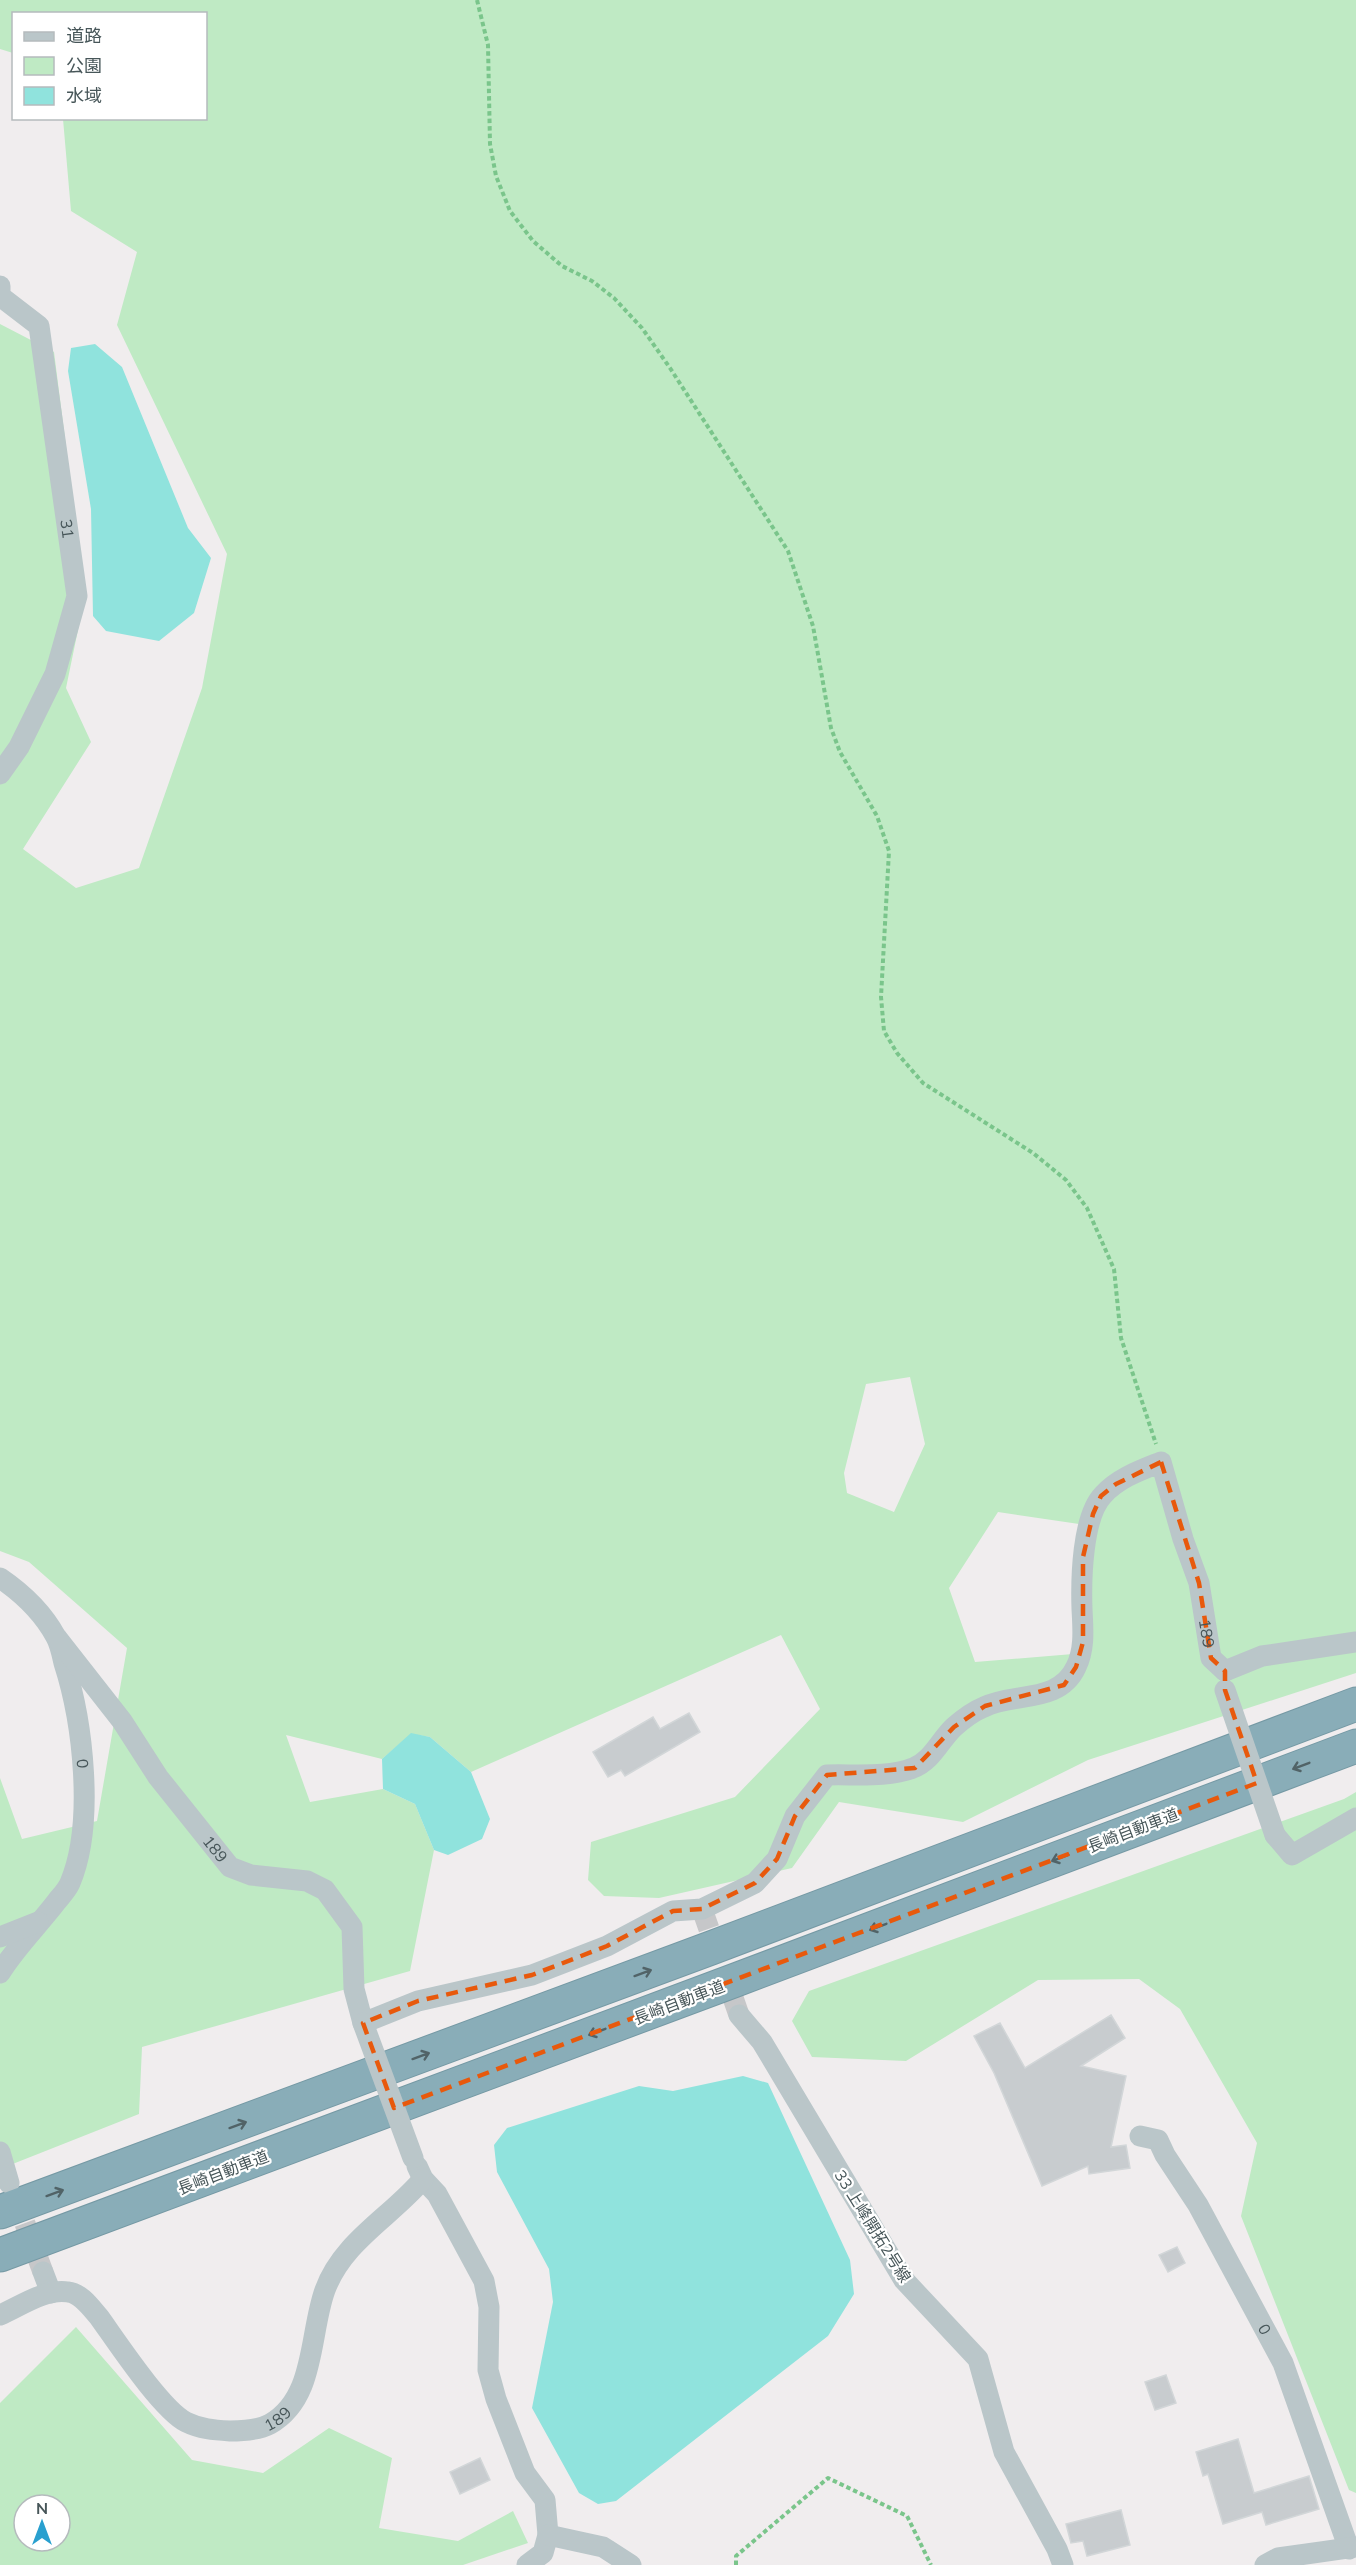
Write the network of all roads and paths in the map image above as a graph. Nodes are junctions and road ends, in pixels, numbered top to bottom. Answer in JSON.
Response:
{"nodes":[{"id":1,"x":477,"y":0,"type":"edge"},
{"id":2,"x":0,"y":286,"type":"edge"},
{"id":3,"x":0,"y":774,"type":"edge"},
{"id":4,"x":1161,"y":1462,"type":"junction"},
{"id":5,"x":0,"y":1578,"type":"edge"},
{"id":6,"x":57,"y":1638,"type":"junction"},
{"id":7,"x":1356,"y":1642,"type":"edge"},
{"id":8,"x":1225,"y":1681,"type":"junction"},
{"id":9,"x":1356,"y":1704,"type":"edge"},
{"id":10,"x":1356,"y":1746,"type":"edge"},
{"id":11,"x":1356,"y":1818,"type":"edge"},
{"id":12,"x":43,"y":1920,"type":"junction"},
{"id":13,"x":0,"y":1937,"type":"edge"},
{"id":14,"x":0,"y":1973,"type":"edge"},
{"id":15,"x":739,"y":2015,"type":"tunnel mouth"},
{"id":16,"x":363,"y":2023,"type":"junction"},
{"id":17,"x":1140,"y":2136,"type":"dead end"},
{"id":18,"x":0,"y":2152,"type":"edge"},
{"id":19,"x":423,"y":2179,"type":"junction"},
{"id":20,"x":5,"y":2198,"type":"edge"},
{"id":21,"x":0,"y":2255,"type":"edge"},
{"id":22,"x":43,"y":2272,"type":"tunnel mouth"},
{"id":23,"x":51,"y":2293,"type":"junction"},
{"id":24,"x":0,"y":2315,"type":"edge"},
{"id":25,"x":548,"y":2535,"type":"junction"},
{"id":26,"x":1353,"y":2548,"type":"edge"},
{"id":27,"x":527,"y":2565,"type":"edge"},
{"id":28,"x":631,"y":2565,"type":"edge"},
{"id":29,"x":736,"y":2565,"type":"edge"},
{"id":30,"x":931,"y":2565,"type":"edge"},
{"id":31,"x":1063,"y":2565,"type":"edge"},
{"id":32,"x":1265,"y":2565,"type":"edge"}],
"edges":[{"from":1,"to":4,"type":"path"},
{"from":2,"to":3,"type":"street","name":"31"},
{"from":4,"to":8,"type":"street","name":"189"},
{"from":4,"to":16,"type":"street"},
{"from":5,"to":6,"type":"street","name":"0"},
{"from":6,"to":12,"type":"street","name":"0"},
{"from":6,"to":16,"type":"street","name":"189"},
{"from":7,"to":8,"type":"street"},
{"from":8,"to":11,"type":"street","name":"189","bridge":true},
{"from":20,"to":9,"type":"highway","one_way":true},
{"from":10,"to":21,"type":"highway","name":"長崎自動車道","one_way":true},
{"from":12,"to":13,"type":"street"},
{"from":12,"to":14,"type":"street"},
{"from":15,"to":31,"type":"street","name":"33 上峰開拓2号線"},
{"from":16,"to":19,"type":"street","name":"189","bridge":true},
{"from":17,"to":26,"type":"street","name":"0"},
{"from":18,"to":20,"type":"street"},
{"from":19,"to":23,"type":"street","name":"189"},
{"from":19,"to":25,"type":"street","name":"189"},
{"from":22,"to":23,"type":"street"},
{"from":23,"to":24,"type":"street"},
{"from":25,"to":27,"type":"street"},
{"from":25,"to":28,"type":"street"},
{"from":26,"to":32,"type":"street"},
{"from":29,"to":30,"type":"path"}]}
